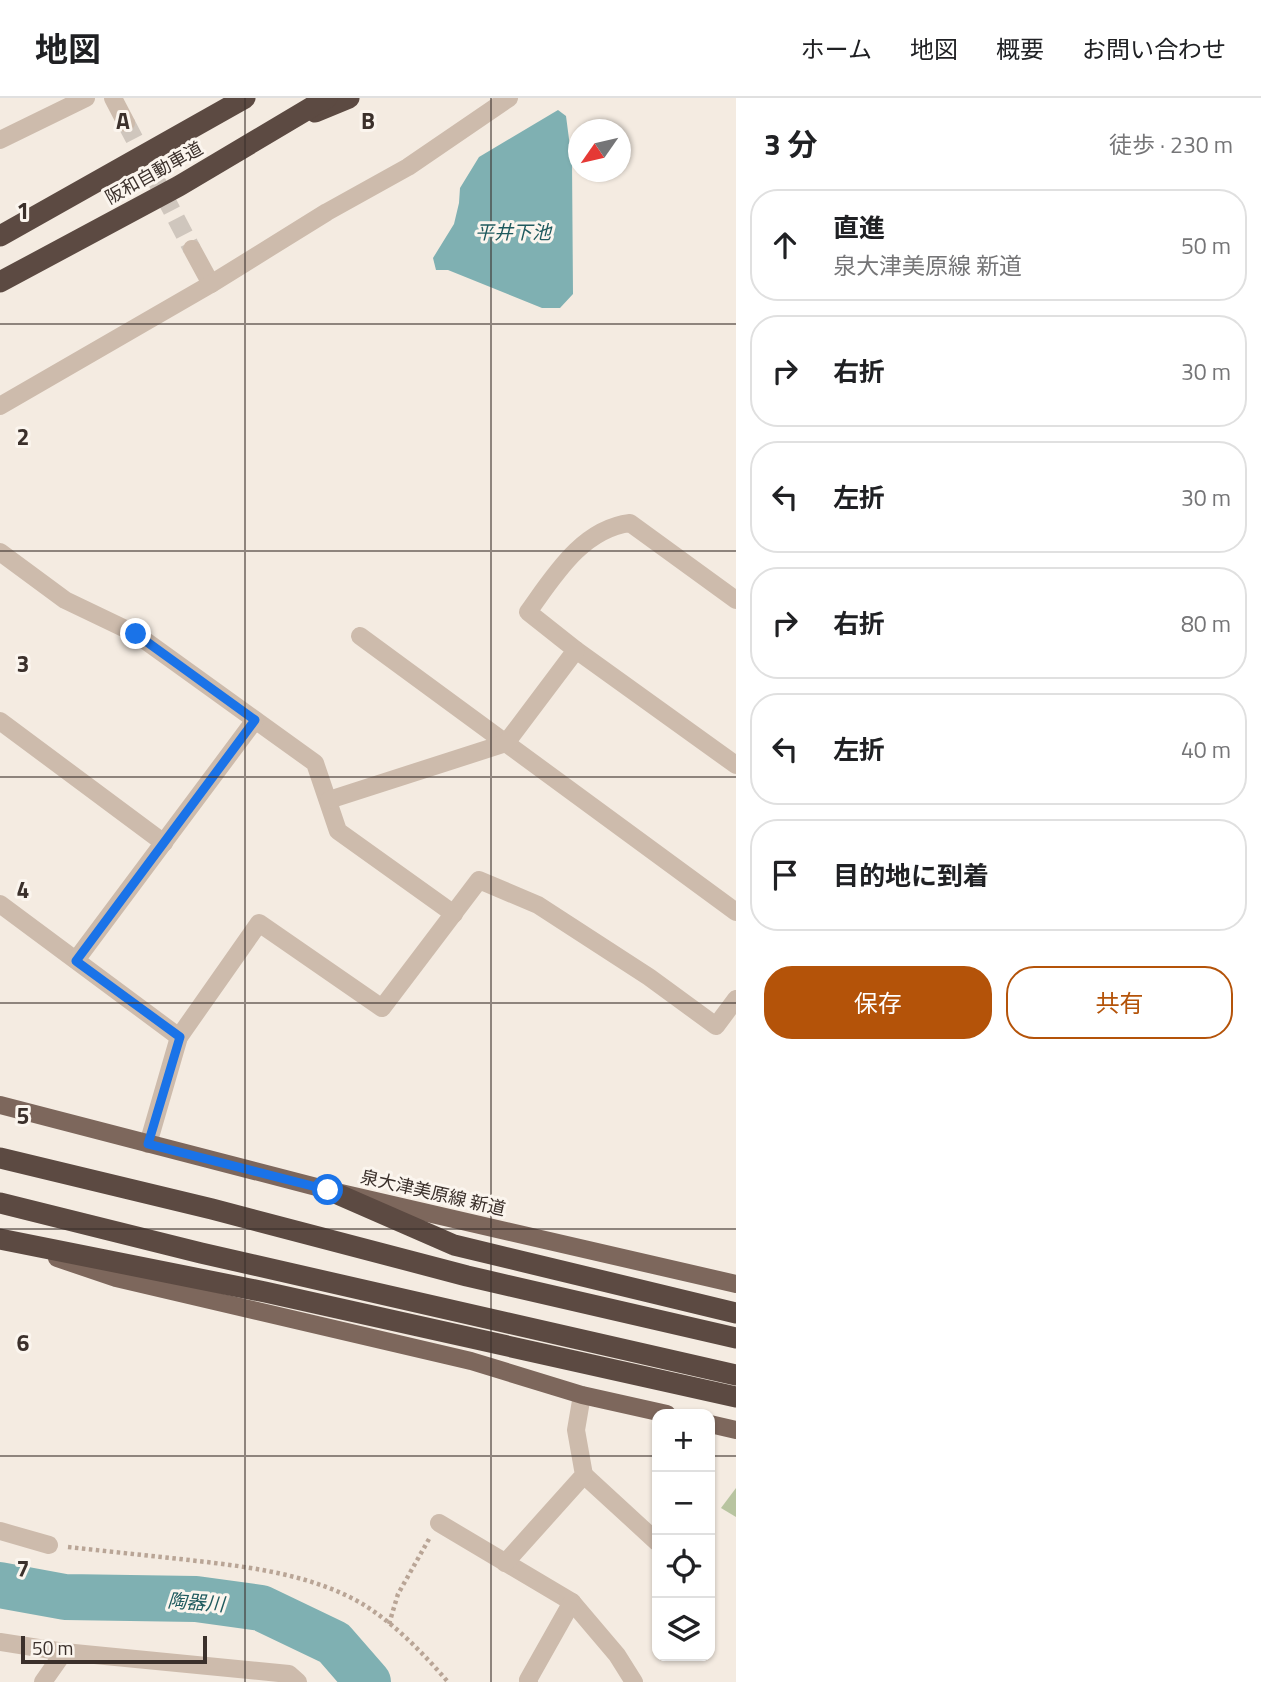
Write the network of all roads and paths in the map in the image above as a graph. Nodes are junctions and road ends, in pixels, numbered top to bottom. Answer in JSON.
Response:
{"nodes":[{"id":1,"x":86,"y":98,"type":"edge"},
{"id":2,"x":113,"y":98,"type":"edge"},
{"id":3,"x":245,"y":98,"type":"edge"},
{"id":4,"x":327,"y":98,"type":"edge"},
{"id":5,"x":349,"y":98,"type":"edge"},
{"id":6,"x":509,"y":98,"type":"edge"},
{"id":7,"x":290,"y":122,"type":"junction"},
{"id":8,"x":126,"y":123,"type":"tunnel mouth"},
{"id":9,"x":0,"y":140,"type":"edge"},
{"id":10,"x":0,"y":236,"type":"edge"},
{"id":11,"x":192,"y":249,"type":"tunnel mouth"},
{"id":12,"x":0,"y":282,"type":"edge"},
{"id":13,"x":211,"y":284,"type":"junction"},
{"id":14,"x":0,"y":407,"type":"edge"},
{"id":15,"x":0,"y":552,"type":"edge"},
{"id":16,"x":736,"y":600,"type":"edge"},
{"id":17,"x":360,"y":636,"type":"dead end"},
{"id":18,"x":576,"y":650,"type":"junction"},
{"id":19,"x":255,"y":720,"type":"junction"},
{"id":20,"x":0,"y":721,"type":"edge"},
{"id":21,"x":506,"y":743,"type":"junction"},
{"id":22,"x":736,"y":765,"type":"edge"},
{"id":23,"x":329,"y":800,"type":"junction"},
{"id":24,"x":164,"y":843,"type":"junction"},
{"id":25,"x":0,"y":904,"type":"edge"},
{"id":26,"x":736,"y":912,"type":"edge"},
{"id":27,"x":454,"y":914,"type":"junction"},
{"id":28,"x":76,"y":961,"type":"junction"},
{"id":29,"x":736,"y":999,"type":"edge"},
{"id":30,"x":180,"y":1037,"type":"junction"},
{"id":31,"x":0,"y":1105,"type":"edge"},
{"id":32,"x":148,"y":1144,"type":"junction"},
{"id":33,"x":0,"y":1158,"type":"edge"},
{"id":34,"x":328,"y":1190,"type":"junction"},
{"id":35,"x":0,"y":1203,"type":"edge"},
{"id":36,"x":0,"y":1239,"type":"edge"},
{"id":37,"x":736,"y":1284,"type":"edge"},
{"id":38,"x":736,"y":1314,"type":"edge"},
{"id":39,"x":736,"y":1338,"type":"edge"},
{"id":40,"x":736,"y":1375,"type":"edge"},
{"id":41,"x":582,"y":1395,"type":"junction"},
{"id":42,"x":736,"y":1397,"type":"edge"},
{"id":43,"x":652,"y":1411,"type":"edge"},
{"id":44,"x":715,"y":1425,"type":"edge"},
{"id":45,"x":736,"y":1430,"type":"edge"},
{"id":46,"x":584,"y":1475,"type":"junction"},
{"id":47,"x":439,"y":1523,"type":"joint"},
{"id":48,"x":0,"y":1531,"type":"edge"},
{"id":49,"x":652,"y":1537,"type":"edge"},
{"id":50,"x":50,"y":1545,"type":"joint"},
{"id":51,"x":505,"y":1563,"type":"junction"},
{"id":52,"x":572,"y":1602,"type":"junction"},
{"id":53,"x":389,"y":1624,"type":"junction"},
{"id":54,"x":0,"y":1642,"type":"edge"},
{"id":55,"x":64,"y":1652,"type":"junction"},
{"id":56,"x":43,"y":1682,"type":"edge"},
{"id":57,"x":298,"y":1682,"type":"edge"},
{"id":58,"x":448,"y":1682,"type":"edge"},
{"id":59,"x":529,"y":1682,"type":"edge"},
{"id":60,"x":634,"y":1682,"type":"edge"}],
"edges":[{"from":1,"to":9,"type":"street"},
{"from":2,"to":8,"type":"street"},
{"from":3,"to":10,"type":"highway","name":"阪和自動車道"},
{"from":4,"to":7,"type":"highway","name":"阪和自動車道"},
{"from":5,"to":7,"type":"highway"},
{"from":6,"to":13,"type":"street"},
{"from":7,"to":12,"type":"highway","name":"阪和自動車道"},
{"from":11,"to":13,"type":"street"},
{"from":13,"to":14,"type":"street"},
{"from":15,"to":19,"type":"street"},
{"from":16,"to":18,"type":"street"},
{"from":17,"to":21,"type":"street"},
{"from":18,"to":21,"type":"street"},
{"from":18,"to":22,"type":"street"},
{"from":19,"to":23,"type":"street"},
{"from":19,"to":24,"type":"street"},
{"from":20,"to":24,"type":"street"},
{"from":21,"to":23,"type":"street"},
{"from":21,"to":26,"type":"street"},
{"from":23,"to":27,"type":"street"},
{"from":24,"to":28,"type":"street"},
{"from":25,"to":28,"type":"street"},
{"from":27,"to":29,"type":"street"},
{"from":27,"to":30,"type":"street"},
{"from":28,"to":30,"type":"street"},
{"from":30,"to":32,"type":"street"},
{"from":31,"to":32,"type":"main road","name":"泉大津美原線 新道"},
{"from":32,"to":34,"type":"main road","name":"泉大津美原線 新道"},
{"from":33,"to":39,"type":"highway"},
{"from":34,"to":37,"type":"main road","name":"泉大津美原線 新道"},
{"from":34,"to":38,"type":"highway"},
{"from":35,"to":40,"type":"highway"},
{"from":36,"to":41,"type":"main road"},
{"from":36,"to":42,"type":"highway"},
{"from":41,"to":43,"type":"main road"},
{"from":41,"to":46,"type":"street"},
{"from":44,"to":45,"type":"main road"},
{"from":46,"to":49,"type":"street"},
{"from":46,"to":51,"type":"street"},
{"from":47,"to":51,"type":"street"},
{"from":47,"to":53,"type":"path"},
{"from":48,"to":50,"type":"street"},
{"from":50,"to":53,"type":"path"},
{"from":51,"to":52,"type":"street"},
{"from":52,"to":59,"type":"street"},
{"from":52,"to":60,"type":"street"},
{"from":53,"to":58,"type":"path"},
{"from":54,"to":55,"type":"street"},
{"from":55,"to":56,"type":"street"},
{"from":55,"to":57,"type":"street"}]}
